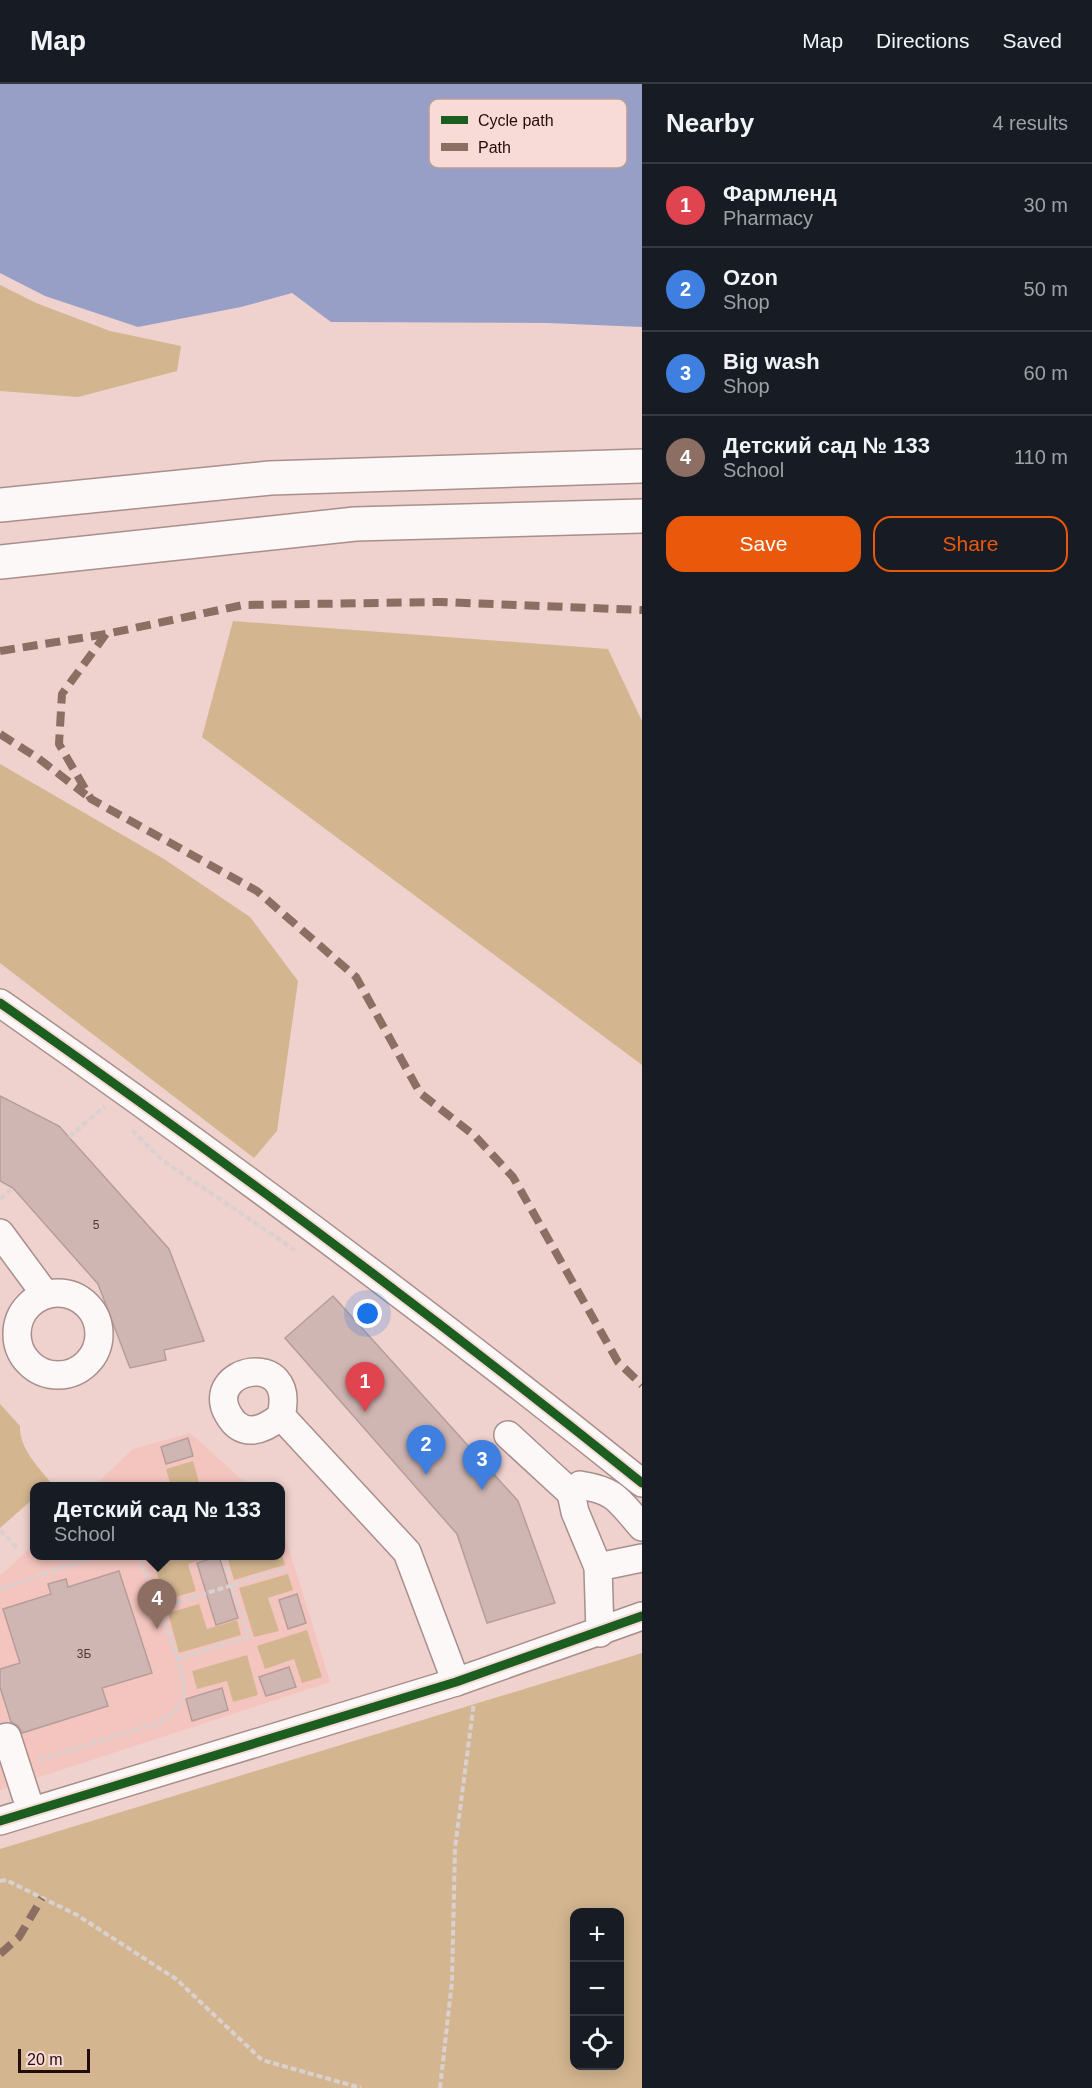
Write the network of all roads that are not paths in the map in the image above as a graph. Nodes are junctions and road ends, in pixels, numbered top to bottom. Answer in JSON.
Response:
{"nodes":[{"id":1,"x":642,"y":466,"type":"edge"},
{"id":2,"x":0,"y":505,"type":"edge"},
{"id":3,"x":642,"y":516,"type":"edge"},
{"id":4,"x":0,"y":562,"type":"edge"},
{"id":5,"x":0,"y":1003,"type":"edge"},
{"id":6,"x":0,"y":1233,"type":"edge"},
{"id":7,"x":45,"y":1294,"type":"dead end"},
{"id":8,"x":281,"y":1416,"type":"dead end"},
{"id":9,"x":508,"y":1435,"type":"dead end"},
{"id":10,"x":642,"y":1483,"type":"edge"},
{"id":11,"x":572,"y":1493,"type":"junction"},
{"id":12,"x":642,"y":1527,"type":"edge"},
{"id":13,"x":642,"y":1558,"type":"edge"},
{"id":14,"x":598,"y":1567,"type":"junction"},
{"id":15,"x":642,"y":1616,"type":"edge"},
{"id":16,"x":600,"y":1633,"type":"junction"},
{"id":17,"x":467,"y":1678,"type":"junction"},
{"id":18,"x":0,"y":1739,"type":"edge"},
{"id":19,"x":31,"y":1811,"type":"junction"},
{"id":20,"x":0,"y":1821,"type":"edge"}],
"edges":[{"from":1,"to":2,"type":"main road"},
{"from":3,"to":4,"type":"main road"},
{"from":5,"to":10,"type":"street"},
{"from":6,"to":7,"type":"street"},
{"from":8,"to":17,"type":"street"},
{"from":9,"to":11,"type":"street"},
{"from":11,"to":12,"type":"street"},
{"from":11,"to":14,"type":"street"},
{"from":13,"to":14,"type":"street"},
{"from":14,"to":16,"type":"street"},
{"from":15,"to":16,"type":"street"},
{"from":16,"to":17,"type":"street"},
{"from":17,"to":19,"type":"street"},
{"from":18,"to":19,"type":"street"},
{"from":19,"to":20,"type":"street"}]}
